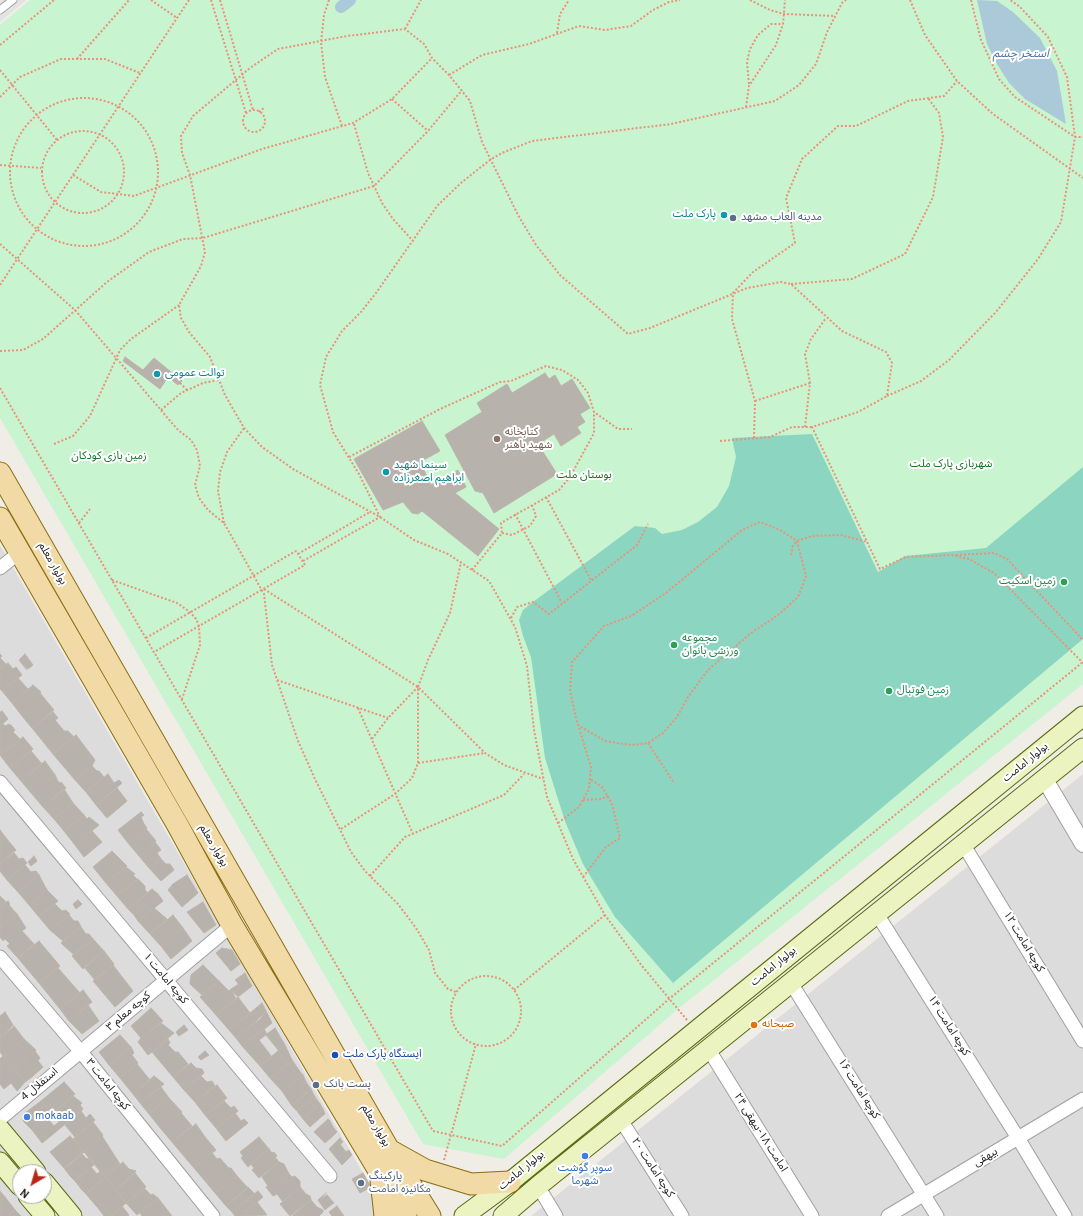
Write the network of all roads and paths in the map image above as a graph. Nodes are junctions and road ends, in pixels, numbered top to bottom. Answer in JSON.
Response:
{"nodes":[{"id":1,"x":12,"y":0,"type":"edge"},
{"id":2,"x":54,"y":0,"type":"edge"},
{"id":3,"x":129,"y":0,"type":"edge"},
{"id":4,"x":151,"y":0,"type":"edge"},
{"id":5,"x":189,"y":0,"type":"edge"},
{"id":6,"x":211,"y":0,"type":"edge"},
{"id":7,"x":220,"y":0,"type":"edge"},
{"id":8,"x":329,"y":0,"type":"edge"},
{"id":9,"x":421,"y":0,"type":"edge"},
{"id":10,"x":570,"y":0,"type":"edge"},
{"id":11,"x":680,"y":0,"type":"edge"},
{"id":12,"x":750,"y":0,"type":"edge"},
{"id":13,"x":785,"y":0,"type":"edge"},
{"id":14,"x":846,"y":0,"type":"edge"},
{"id":15,"x":910,"y":0,"type":"edge"},
{"id":16,"x":971,"y":0,"type":"edge"},
{"id":17,"x":1010,"y":0,"type":"edge"},
{"id":18,"x":0,"y":10,"type":"edge"},
{"id":19,"x":784,"y":14,"type":"junction"},
{"id":20,"x":835,"y":16,"type":"junction"},
{"id":21,"x":177,"y":18,"type":"junction"},
{"id":22,"x":783,"y":24,"type":"junction"},
{"id":23,"x":404,"y":29,"type":"junction"},
{"id":24,"x":557,"y":33,"type":"junction"},
{"id":25,"x":321,"y":42,"type":"junction"},
{"id":26,"x":0,"y":45,"type":"edge"},
{"id":27,"x":432,"y":58,"type":"junction"},
{"id":28,"x":76,"y":59,"type":"junction"},
{"id":29,"x":0,"y":70,"type":"edge"},
{"id":30,"x":140,"y":74,"type":"junction"},
{"id":31,"x":242,"y":75,"type":"junction"},
{"id":32,"x":449,"y":75,"type":"junction"},
{"id":33,"x":236,"y":80,"type":"junction"},
{"id":34,"x":958,"y":81,"type":"junction"},
{"id":35,"x":12,"y":85,"type":"junction"},
{"id":36,"x":749,"y":86,"type":"junction"},
{"id":37,"x":462,"y":90,"type":"junction"},
{"id":38,"x":0,"y":97,"type":"edge"},
{"id":39,"x":928,"y":98,"type":"junction"},
{"id":40,"x":392,"y":99,"type":"junction"},
{"id":41,"x":118,"y":106,"type":"junction"},
{"id":42,"x":266,"y":107,"type":"dead end"},
{"id":43,"x":746,"y":108,"type":"junction"},
{"id":44,"x":253,"y":110,"type":"junction"},
{"id":45,"x":259,"y":112,"type":"junction"},
{"id":46,"x":246,"y":113,"type":"junction"},
{"id":47,"x":36,"y":115,"type":"junction"},
{"id":48,"x":354,"y":123,"type":"junction"},
{"id":49,"x":342,"y":126,"type":"junction"},
{"id":50,"x":428,"y":131,"type":"junction"},
{"id":51,"x":100,"y":134,"type":"junction"},
{"id":52,"x":1083,"y":136,"type":"edge"},
{"id":53,"x":1075,"y":137,"type":"junction"},
{"id":54,"x":57,"y":140,"type":"junction"},
{"id":55,"x":490,"y":160,"type":"junction"},
{"id":56,"x":0,"y":165,"type":"edge"},
{"id":57,"x":10,"y":166,"type":"junction"},
{"id":58,"x":41,"y":168,"type":"junction"},
{"id":59,"x":1070,"y":169,"type":"junction"},
{"id":60,"x":73,"y":175,"type":"junction"},
{"id":61,"x":190,"y":175,"type":"junction"},
{"id":62,"x":1083,"y":178,"type":"edge"},
{"id":63,"x":374,"y":186,"type":"junction"},
{"id":64,"x":156,"y":188,"type":"junction"},
{"id":65,"x":118,"y":194,"type":"junction"},
{"id":66,"x":55,"y":202,"type":"junction"},
{"id":67,"x":38,"y":229,"type":"junction"},
{"id":68,"x":203,"y":238,"type":"junction"},
{"id":69,"x":414,"y":242,"type":"junction"},
{"id":70,"x":0,"y":244,"type":"edge"},
{"id":71,"x":17,"y":260,"type":"junction"},
{"id":72,"x":791,"y":284,"type":"junction"},
{"id":73,"x":0,"y":285,"type":"edge"},
{"id":74,"x":733,"y":293,"type":"junction"},
{"id":75,"x":179,"y":306,"type":"junction"},
{"id":76,"x":75,"y":310,"type":"junction"},
{"id":77,"x":826,"y":318,"type":"junction"},
{"id":78,"x":0,"y":351,"type":"edge"},
{"id":79,"x":117,"y":359,"type":"junction"},
{"id":80,"x":122,"y":361,"type":"dead end"},
{"id":81,"x":219,"y":380,"type":"junction"},
{"id":82,"x":180,"y":383,"type":"dead end"},
{"id":83,"x":810,"y":383,"type":"junction"},
{"id":84,"x":0,"y":388,"type":"edge"},
{"id":85,"x":187,"y":390,"type":"junction"},
{"id":86,"x":887,"y":396,"type":"junction"},
{"id":87,"x":755,"y":401,"type":"junction"},
{"id":88,"x":161,"y":410,"type":"junction"},
{"id":89,"x":594,"y":412,"type":"junction"},
{"id":90,"x":805,"y":427,"type":"junction"},
{"id":91,"x":812,"y":427,"type":"junction"},
{"id":92,"x":244,"y":428,"type":"junction"},
{"id":93,"x":632,"y":429,"type":"dead end"},
{"id":94,"x":754,"y":438,"type":"junction"},
{"id":95,"x":720,"y":441,"type":"dead end"},
{"id":96,"x":54,"y":444,"type":"dead end"},
{"id":97,"x":349,"y":458,"type":"junction"},
{"id":98,"x":0,"y":473,"type":"edge"},
{"id":99,"x":546,"y":497,"type":"junction"},
{"id":100,"x":532,"y":504,"type":"junction"},
{"id":101,"x":90,"y":509,"type":"dead end"},
{"id":102,"x":370,"y":512,"type":"junction"},
{"id":103,"x":515,"y":514,"type":"junction"},
{"id":104,"x":380,"y":517,"type":"junction"},
{"id":105,"x":0,"y":518,"type":"edge"},
{"id":106,"x":78,"y":523,"type":"junction"},
{"id":107,"x":224,"y":523,"type":"junction"},
{"id":108,"x":648,"y":524,"type":"dead end"},
{"id":109,"x":524,"y":531,"type":"junction"},
{"id":110,"x":502,"y":533,"type":"junction"},
{"id":111,"x":797,"y":541,"type":"junction"},
{"id":112,"x":866,"y":542,"type":"junction"},
{"id":113,"x":20,"y":552,"type":"junction"},
{"id":114,"x":298,"y":554,"type":"junction"},
{"id":115,"x":791,"y":555,"type":"dead end"},
{"id":116,"x":952,"y":555,"type":"junction"},
{"id":117,"x":303,"y":561,"type":"junction"},
{"id":118,"x":461,"y":562,"type":"junction"},
{"id":119,"x":0,"y":568,"type":"edge"},
{"id":120,"x":472,"y":571,"type":"junction"},
{"id":121,"x":253,"y":576,"type":"junction"},
{"id":122,"x":112,"y":580,"type":"junction"},
{"id":123,"x":592,"y":581,"type":"junction"},
{"id":124,"x":263,"y":589,"type":"junction"},
{"id":125,"x":562,"y":603,"type":"junction"},
{"id":126,"x":190,"y":612,"type":"junction"},
{"id":127,"x":510,"y":618,"type":"junction"},
{"id":128,"x":199,"y":626,"type":"junction"},
{"id":129,"x":146,"y":638,"type":"junction"},
{"id":130,"x":1083,"y":640,"type":"edge"},
{"id":131,"x":154,"y":652,"type":"junction"},
{"id":132,"x":1083,"y":662,"type":"edge"},
{"id":133,"x":277,"y":680,"type":"junction"},
{"id":134,"x":418,"y":687,"type":"junction"},
{"id":135,"x":182,"y":699,"type":"junction"},
{"id":136,"x":358,"y":708,"type":"junction"},
{"id":137,"x":1083,"y":716,"type":"edge"},
{"id":138,"x":388,"y":718,"type":"junction"},
{"id":139,"x":579,"y":726,"type":"junction"},
{"id":140,"x":372,"y":739,"type":"junction"},
{"id":141,"x":648,"y":743,"type":"junction"},
{"id":142,"x":1083,"y":748,"type":"edge"},
{"id":143,"x":485,"y":753,"type":"junction"},
{"id":144,"x":418,"y":763,"type":"junction"},
{"id":145,"x":524,"y":774,"type":"junction"},
{"id":146,"x":1044,"y":778,"type":"junction"},
{"id":147,"x":543,"y":779,"type":"junction"},
{"id":148,"x":590,"y":779,"type":"junction"},
{"id":149,"x":0,"y":782,"type":"edge"},
{"id":150,"x":674,"y":783,"type":"dead end"},
{"id":151,"x":396,"y":794,"type":"junction"},
{"id":152,"x":608,"y":796,"type":"junction"},
{"id":153,"x":583,"y":800,"type":"junction"},
{"id":154,"x":558,"y":823,"type":"junction"},
{"id":155,"x":341,"y":829,"type":"junction"},
{"id":156,"x":413,"y":834,"type":"junction"},
{"id":157,"x":963,"y":844,"type":"junction"},
{"id":158,"x":1083,"y":844,"type":"edge"},
{"id":159,"x":370,"y":876,"type":"junction"},
{"id":160,"x":583,"y":877,"type":"junction"},
{"id":161,"x":252,"y":913,"type":"junction"},
{"id":162,"x":877,"y":914,"type":"junction"},
{"id":163,"x":605,"y":915,"type":"junction"},
{"id":164,"x":232,"y":925,"type":"junction"},
{"id":165,"x":0,"y":957,"type":"edge"},
{"id":166,"x":166,"y":981,"type":"junction"},
{"id":167,"x":790,"y":983,"type":"junction"},
{"id":168,"x":514,"y":990,"type":"junction"},
{"id":169,"x":456,"y":992,"type":"junction"},
{"id":170,"x":669,"y":998,"type":"junction"},
{"id":171,"x":695,"y":1031,"type":"junction"},
{"id":172,"x":1083,"y":1041,"type":"edge"},
{"id":173,"x":476,"y":1044,"type":"junction"},
{"id":174,"x":709,"y":1050,"type":"junction"},
{"id":175,"x":80,"y":1052,"type":"junction"},
{"id":176,"x":1083,"y":1099,"type":"edge"},
{"id":177,"x":0,"y":1119,"type":"edge"},
{"id":178,"x":621,"y":1120,"type":"junction"},
{"id":179,"x":0,"y":1129,"type":"edge"},
{"id":180,"x":451,"y":1134,"type":"junction"},
{"id":181,"x":1018,"y":1138,"type":"junction"},
{"id":182,"x":389,"y":1150,"type":"junction"},
{"id":183,"x":0,"y":1162,"type":"edge"},
{"id":184,"x":29,"y":1164,"type":"edge"},
{"id":185,"x":380,"y":1171,"type":"junction"},
{"id":186,"x":441,"y":1175,"type":"junction"},
{"id":187,"x":12,"y":1176,"type":"edge"},
{"id":188,"x":330,"y":1176,"type":"dead end"},
{"id":189,"x":510,"y":1182,"type":"junction"},
{"id":190,"x":538,"y":1186,"type":"junction"},
{"id":191,"x":52,"y":1192,"type":"edge"},
{"id":192,"x":924,"y":1194,"type":"junction"},
{"id":193,"x":35,"y":1204,"type":"edge"},
{"id":194,"x":45,"y":1216,"type":"edge"},
{"id":195,"x":72,"y":1216,"type":"edge"},
{"id":196,"x":213,"y":1216,"type":"edge"},
{"id":197,"x":385,"y":1216,"type":"edge"},
{"id":198,"x":406,"y":1216,"type":"edge"},
{"id":199,"x":430,"y":1216,"type":"edge"},
{"id":200,"x":464,"y":1216,"type":"edge"},
{"id":201,"x":503,"y":1216,"type":"edge"},
{"id":202,"x":556,"y":1216,"type":"edge"},
{"id":203,"x":682,"y":1216,"type":"edge"},
{"id":204,"x":812,"y":1216,"type":"edge"},
{"id":205,"x":888,"y":1216,"type":"edge"},
{"id":206,"x":938,"y":1216,"type":"edge"},
{"id":207,"x":1065,"y":1216,"type":"edge"}],
"edges":[{"from":1,"to":18,"type":"lane"},
{"from":2,"to":26,"type":"path"},
{"from":3,"to":28,"type":"path"},
{"from":4,"to":21,"type":"path"},
{"from":5,"to":21,"type":"path"},
{"from":6,"to":33,"type":"path"},
{"from":7,"to":31,"type":"path"},
{"from":8,"to":25,"type":"path"},
{"from":9,"to":23,"type":"path"},
{"from":10,"to":24,"type":"path"},
{"from":11,"to":24,"type":"path"},
{"from":12,"to":19,"type":"path"},
{"from":13,"to":19,"type":"path"},
{"from":14,"to":20,"type":"path"},
{"from":15,"to":34,"type":"path"},
{"from":16,"to":53,"type":"path"},
{"from":17,"to":53,"type":"path"},
{"from":19,"to":20,"type":"path"},
{"from":19,"to":22,"type":"path"},
{"from":20,"to":43,"type":"path"},
{"from":21,"to":30,"type":"path"},
{"from":22,"to":36,"type":"path"},
{"from":22,"to":36,"type":"path"},
{"from":23,"to":25,"type":"path"},
{"from":23,"to":27,"type":"path"},
{"from":24,"to":32,"type":"path"},
{"from":25,"to":31,"type":"path"},
{"from":25,"to":49,"type":"path"},
{"from":27,"to":32,"type":"path"},
{"from":27,"to":40,"type":"path"},
{"from":28,"to":30,"type":"path"},
{"from":28,"to":35,"type":"path"},
{"from":29,"to":35,"type":"path"},
{"from":30,"to":41,"type":"path"},
{"from":31,"to":33,"type":"path"},
{"from":31,"to":44,"type":"path"},
{"from":32,"to":37,"type":"path"},
{"from":33,"to":46,"type":"path"},
{"from":33,"to":61,"type":"path"},
{"from":34,"to":39,"type":"path"},
{"from":34,"to":59,"type":"path"},
{"from":35,"to":38,"type":"path"},
{"from":35,"to":47,"type":"path"},
{"from":36,"to":43,"type":"path"},
{"from":37,"to":50,"type":"path"},
{"from":37,"to":55,"type":"path"},
{"from":39,"to":72,"type":"path"},
{"from":39,"to":74,"type":"path"},
{"from":40,"to":48,"type":"path"},
{"from":40,"to":50,"type":"path"},
{"from":41,"to":47,"type":"path"},
{"from":41,"to":51,"type":"path"},
{"from":41,"to":64,"type":"path"},
{"from":42,"to":45,"type":"path"},
{"from":43,"to":55,"type":"path"},
{"from":44,"to":45,"type":"path"},
{"from":44,"to":46,"type":"path"},
{"from":45,"to":46,"type":"path"},
{"from":47,"to":54,"type":"path"},
{"from":47,"to":57,"type":"path"},
{"from":48,"to":49,"type":"path"},
{"from":48,"to":63,"type":"path"},
{"from":49,"to":61,"type":"path"},
{"from":50,"to":63,"type":"path"},
{"from":51,"to":54,"type":"path"},
{"from":51,"to":60,"type":"path"},
{"from":51,"to":65,"type":"path"},
{"from":52,"to":53,"type":"path"},
{"from":53,"to":59,"type":"path"},
{"from":54,"to":58,"type":"path"},
{"from":55,"to":69,"type":"path"},
{"from":55,"to":74,"type":"path"},
{"from":56,"to":57,"type":"path"},
{"from":57,"to":58,"type":"path"},
{"from":57,"to":67,"type":"path"},
{"from":58,"to":66,"type":"path"},
{"from":59,"to":62,"type":"path"},
{"from":59,"to":86,"type":"path"},
{"from":60,"to":65,"type":"path"},
{"from":60,"to":66,"type":"path"},
{"from":61,"to":64,"type":"path"},
{"from":61,"to":68,"type":"path"},
{"from":63,"to":68,"type":"path"},
{"from":63,"to":69,"type":"path"},
{"from":64,"to":65,"type":"path"},
{"from":64,"to":67,"type":"path"},
{"from":65,"to":66,"type":"path"},
{"from":66,"to":67,"type":"path"},
{"from":67,"to":71,"type":"path"},
{"from":68,"to":75,"type":"path"},
{"from":68,"to":76,"type":"path"},
{"from":69,"to":97,"type":"path"},
{"from":70,"to":71,"type":"path"},
{"from":71,"to":73,"type":"path"},
{"from":71,"to":76,"type":"path"},
{"from":72,"to":74,"type":"path"},
{"from":72,"to":77,"type":"path"},
{"from":74,"to":87,"type":"path"},
{"from":75,"to":79,"type":"path"},
{"from":75,"to":81,"type":"path"},
{"from":76,"to":78,"type":"path"},
{"from":76,"to":79,"type":"path"},
{"from":77,"to":83,"type":"path"},
{"from":77,"to":86,"type":"path"},
{"from":79,"to":80,"type":"path"},
{"from":79,"to":88,"type":"path"},
{"from":79,"to":96,"type":"path"},
{"from":81,"to":85,"type":"path"},
{"from":81,"to":92,"type":"path"},
{"from":82,"to":85,"type":"path"},
{"from":83,"to":87,"type":"path"},
{"from":83,"to":90,"type":"path"},
{"from":84,"to":106,"type":"path"},
{"from":85,"to":88,"type":"path"},
{"from":86,"to":91,"type":"path"},
{"from":87,"to":94,"type":"path"},
{"from":88,"to":107,"type":"path"},
{"from":89,"to":93,"type":"path"},
{"from":89,"to":97,"type":"path"},
{"from":89,"to":99,"type":"path"},
{"from":90,"to":91,"type":"path"},
{"from":90,"to":94,"type":"path"},
{"from":91,"to":112,"type":"path"},
{"from":92,"to":102,"type":"path"},
{"from":92,"to":107,"type":"path"},
{"from":94,"to":95,"type":"path"},
{"from":97,"to":104,"type":"path"},
{"from":98,"to":161,"type":"main road","name":"بولوار معلم"},
{"from":99,"to":100,"type":"path"},
{"from":99,"to":123,"type":"path"},
{"from":100,"to":103,"type":"path"},
{"from":100,"to":109,"type":"path"},
{"from":101,"to":106,"type":"path"},
{"from":102,"to":104,"type":"path"},
{"from":102,"to":114,"type":"path"},
{"from":103,"to":109,"type":"path"},
{"from":103,"to":110,"type":"path"},
{"from":104,"to":117,"type":"path"},
{"from":104,"to":118,"type":"path"},
{"from":105,"to":113,"type":"main road","name":"بولوار معلم"},
{"from":106,"to":122,"type":"path"},
{"from":107,"to":121,"type":"path"},
{"from":108,"to":123,"type":"path"},
{"from":109,"to":110,"type":"path"},
{"from":109,"to":125,"type":"path"},
{"from":110,"to":120,"type":"path"},
{"from":111,"to":112,"type":"path"},
{"from":111,"to":115,"type":"path"},
{"from":111,"to":139,"type":"path"},
{"from":111,"to":141,"type":"path"},
{"from":112,"to":116,"type":"path"},
{"from":113,"to":119,"type":"street"},
{"from":113,"to":164,"type":"main road","name":"بولوار معلم"},
{"from":114,"to":117,"type":"path"},
{"from":114,"to":121,"type":"path"},
{"from":116,"to":130,"type":"path"},
{"from":116,"to":132,"type":"path"},
{"from":117,"to":124,"type":"path"},
{"from":118,"to":120,"type":"path"},
{"from":118,"to":134,"type":"path"},
{"from":120,"to":127,"type":"path"},
{"from":121,"to":124,"type":"path"},
{"from":121,"to":126,"type":"path"},
{"from":122,"to":126,"type":"path"},
{"from":122,"to":129,"type":"path"},
{"from":123,"to":125,"type":"path"},
{"from":124,"to":128,"type":"path"},
{"from":124,"to":133,"type":"path"},
{"from":124,"to":134,"type":"path"},
{"from":125,"to":127,"type":"path"},
{"from":126,"to":128,"type":"path"},
{"from":126,"to":129,"type":"path"},
{"from":127,"to":147,"type":"path"},
{"from":128,"to":131,"type":"path"},
{"from":128,"to":135,"type":"path"},
{"from":129,"to":131,"type":"path"},
{"from":131,"to":135,"type":"path"},
{"from":132,"to":170,"type":"path"},
{"from":133,"to":136,"type":"path"},
{"from":133,"to":155,"type":"path"},
{"from":134,"to":138,"type":"path"},
{"from":134,"to":143,"type":"path"},
{"from":134,"to":144,"type":"path"},
{"from":135,"to":180,"type":"path"},
{"from":136,"to":138,"type":"path"},
{"from":136,"to":140,"type":"path"},
{"from":137,"to":171,"type":"main road","name":"بولوار امامت"},
{"from":138,"to":140,"type":"path"},
{"from":139,"to":141,"type":"path"},
{"from":139,"to":148,"type":"path"},
{"from":140,"to":151,"type":"path"},
{"from":141,"to":150,"type":"path"},
{"from":142,"to":146,"type":"main road","name":"بولوار امامت"},
{"from":143,"to":144,"type":"path"},
{"from":143,"to":145,"type":"path"},
{"from":144,"to":151,"type":"path"},
{"from":145,"to":147,"type":"path"},
{"from":145,"to":156,"type":"path"},
{"from":146,"to":157,"type":"main road","name":"بولوار امامت"},
{"from":146,"to":158,"type":"street"},
{"from":147,"to":154,"type":"path"},
{"from":148,"to":152,"type":"path"},
{"from":148,"to":153,"type":"path"},
{"from":149,"to":166,"type":"street","name":"کوچه امامت ۱"},
{"from":151,"to":155,"type":"path"},
{"from":151,"to":156,"type":"path"},
{"from":152,"to":153,"type":"path"},
{"from":152,"to":160,"type":"path"},
{"from":153,"to":154,"type":"path"},
{"from":154,"to":160,"type":"path"},
{"from":155,"to":159,"type":"path"},
{"from":156,"to":159,"type":"path"},
{"from":157,"to":162,"type":"main road","name":"بولوار امامت"},
{"from":157,"to":172,"type":"street","name":"کوچه امامت ۱۲"},
{"from":159,"to":169,"type":"path"},
{"from":160,"to":163,"type":"path"},
{"from":161,"to":164,"type":"main road"},
{"from":161,"to":182,"type":"main road","name":"بولوار معلم"},
{"from":162,"to":167,"type":"main road","name":"بولوار امامت"},
{"from":162,"to":181,"type":"street","name":"کوچه امامت ۱۴"},
{"from":163,"to":168,"type":"path"},
{"from":163,"to":170,"type":"path"},
{"from":164,"to":166,"type":"street","name":"کوچه معلم ۳"},
{"from":164,"to":185,"type":"main road","name":"بولوار معلم"},
{"from":165,"to":175,"type":"street","name":"کوچه امامت ۳"},
{"from":166,"to":175,"type":"street","name":"کوچه معلم ۳"},
{"from":166,"to":188,"type":"street","name":"کوچه امامت ۱"},
{"from":167,"to":174,"type":"main road","name":"بولوار امامت"},
{"from":167,"to":192,"type":"street","name":"کوچه امامت ۱۶"},
{"from":168,"to":169,"type":"path"},
{"from":168,"to":173,"type":"path"},
{"from":169,"to":173,"type":"path"},
{"from":170,"to":171,"type":"path"},
{"from":170,"to":180,"type":"path"},
{"from":171,"to":189,"type":"main road","name":"بولوار امامت"},
{"from":173,"to":180,"type":"path"},
{"from":174,"to":178,"type":"main road","name":"بولوار امامت"},
{"from":174,"to":204,"type":"street","name":"امامت ۱۸-بیهقی ۲۴"},
{"from":175,"to":177,"type":"street","name":"استقلال 4"},
{"from":175,"to":196,"type":"street","name":"کوچه امامت ۳"},
{"from":176,"to":181,"type":"street","name":"بیهقی"},
{"from":178,"to":190,"type":"main road","name":"بولوار امامت"},
{"from":178,"to":203,"type":"street","name":"کوچه امامت ۲۰"},
{"from":179,"to":184,"type":"main road"},
{"from":180,"to":186,"type":"path"},
{"from":181,"to":192,"type":"street","name":"بیهقی"},
{"from":181,"to":207,"type":"street","name":"کوچه امامت ۱۴"},
{"from":182,"to":186,"type":"main road"},
{"from":182,"to":199,"type":"main road","name":"بولوار معلم"},
{"from":183,"to":187,"type":"main road"},
{"from":185,"to":197,"type":"main road"},
{"from":185,"to":198,"type":"main road","name":"بولوار معلم"},
{"from":186,"to":189,"type":"main road"},
{"from":189,"to":200,"type":"main road","name":"بولوار امامت"},
{"from":190,"to":201,"type":"main road","name":"بولوار امامت"},
{"from":190,"to":202,"type":"street"},
{"from":191,"to":195,"type":"main road"},
{"from":192,"to":205,"type":"street","name":"بیهقی"},
{"from":192,"to":206,"type":"street","name":"کوچه امامت ۱۶"},
{"from":193,"to":194,"type":"main road"}]}
